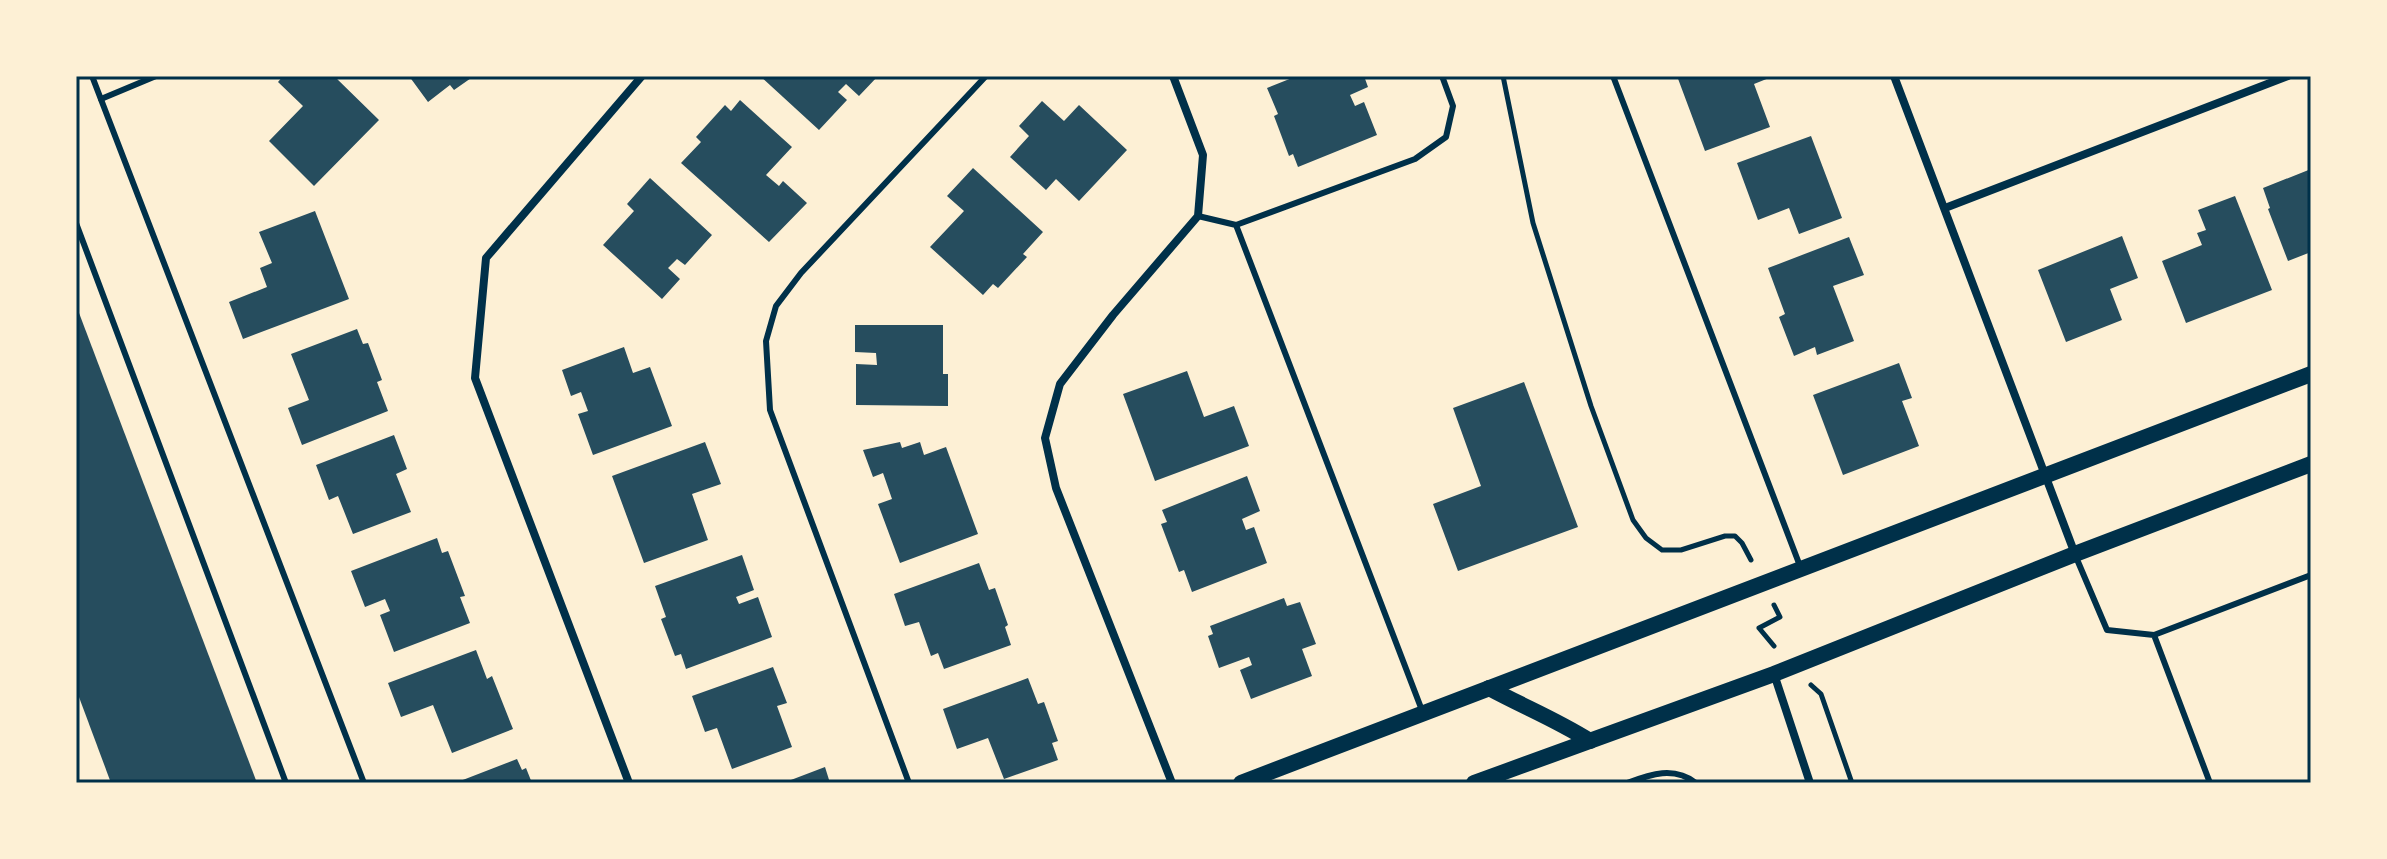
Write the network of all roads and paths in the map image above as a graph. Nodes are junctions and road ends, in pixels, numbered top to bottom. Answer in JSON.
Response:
{"nodes":[{"id":1,"x":92,"y":76,"type":"edge"},
{"id":2,"x":156,"y":76,"type":"edge"},
{"id":3,"x":642,"y":76,"type":"edge"},
{"id":4,"x":986,"y":76,"type":"edge"},
{"id":5,"x":1173,"y":76,"type":"edge"},
{"id":6,"x":1442,"y":76,"type":"edge"},
{"id":7,"x":1503,"y":76,"type":"edge"},
{"id":8,"x":1613,"y":76,"type":"edge"},
{"id":9,"x":1894,"y":76,"type":"edge"},
{"id":10,"x":2288,"y":76,"type":"edge"},
{"id":11,"x":101,"y":99,"type":"junction"},
{"id":12,"x":1945,"y":208,"type":"junction"},
{"id":13,"x":1198,"y":216,"type":"junction"},
{"id":14,"x":76,"y":223,"type":"edge"},
{"id":15,"x":1236,"y":225,"type":"junction"},
{"id":16,"x":2311,"y":374,"type":"edge"},
{"id":17,"x":2311,"y":464,"type":"edge"},
{"id":18,"x":2045,"y":475,"type":"junction"},
{"id":19,"x":2075,"y":554,"type":"junction"},
{"id":20,"x":1801,"y":568,"type":"junction"},
{"id":21,"x":2311,"y":575,"type":"edge"},
{"id":22,"x":1762,"y":583,"type":"junction"},
{"id":23,"x":2154,"y":635,"type":"junction"},
{"id":24,"x":1792,"y":667,"type":"junction"},
{"id":25,"x":1774,"y":674,"type":"junction"},
{"id":26,"x":1489,"y":688,"type":"junction"},
{"id":27,"x":1423,"y":713,"type":"junction"},
{"id":28,"x":1590,"y":741,"type":"junction"},
{"id":29,"x":286,"y":783,"type":"edge"},
{"id":30,"x":364,"y":783,"type":"edge"},
{"id":31,"x":629,"y":783,"type":"edge"},
{"id":32,"x":909,"y":783,"type":"edge"},
{"id":33,"x":1172,"y":783,"type":"edge"},
{"id":34,"x":1241,"y":783,"type":"edge"},
{"id":35,"x":1474,"y":783,"type":"edge"},
{"id":36,"x":1627,"y":783,"type":"edge"},
{"id":37,"x":1696,"y":783,"type":"edge"},
{"id":38,"x":1810,"y":783,"type":"edge"},
{"id":39,"x":1852,"y":783,"type":"edge"},
{"id":40,"x":2210,"y":783,"type":"edge"}],
"edges":[{"from":1,"to":11,"type":"lane"},
{"from":2,"to":11,"type":"lane"},
{"from":3,"to":31,"type":"street"},
{"from":4,"to":32,"type":"lane"},
{"from":5,"to":13,"type":"street"},
{"from":6,"to":15,"type":"lane"},
{"from":7,"to":22,"type":"path"},
{"from":8,"to":20,"type":"lane"},
{"from":9,"to":12,"type":"street"},
{"from":10,"to":12,"type":"street"},
{"from":11,"to":30,"type":"lane"},
{"from":12,"to":18,"type":"street"},
{"from":13,"to":15,"type":"lane"},
{"from":13,"to":33,"type":"street"},
{"from":14,"to":29,"type":"lane"},
{"from":15,"to":27,"type":"lane"},
{"from":16,"to":18,"type":"main road"},
{"from":17,"to":19,"type":"main road"},
{"from":18,"to":19,"type":"street"},
{"from":18,"to":20,"type":"main road"},
{"from":19,"to":23,"type":"lane"},
{"from":19,"to":24,"type":"main road"},
{"from":20,"to":22,"type":"main road"},
{"from":21,"to":23,"type":"lane"},
{"from":22,"to":24,"type":"path"},
{"from":22,"to":26,"type":"main road"},
{"from":23,"to":40,"type":"lane"},
{"from":24,"to":25,"type":"main road"},
{"from":24,"to":39,"type":"path"},
{"from":25,"to":28,"type":"main road"},
{"from":25,"to":38,"type":"street"},
{"from":26,"to":27,"type":"main road"},
{"from":26,"to":28,"type":"main road"},
{"from":27,"to":34,"type":"main road"},
{"from":28,"to":35,"type":"main road"},
{"from":36,"to":37,"type":"lane"}]}
